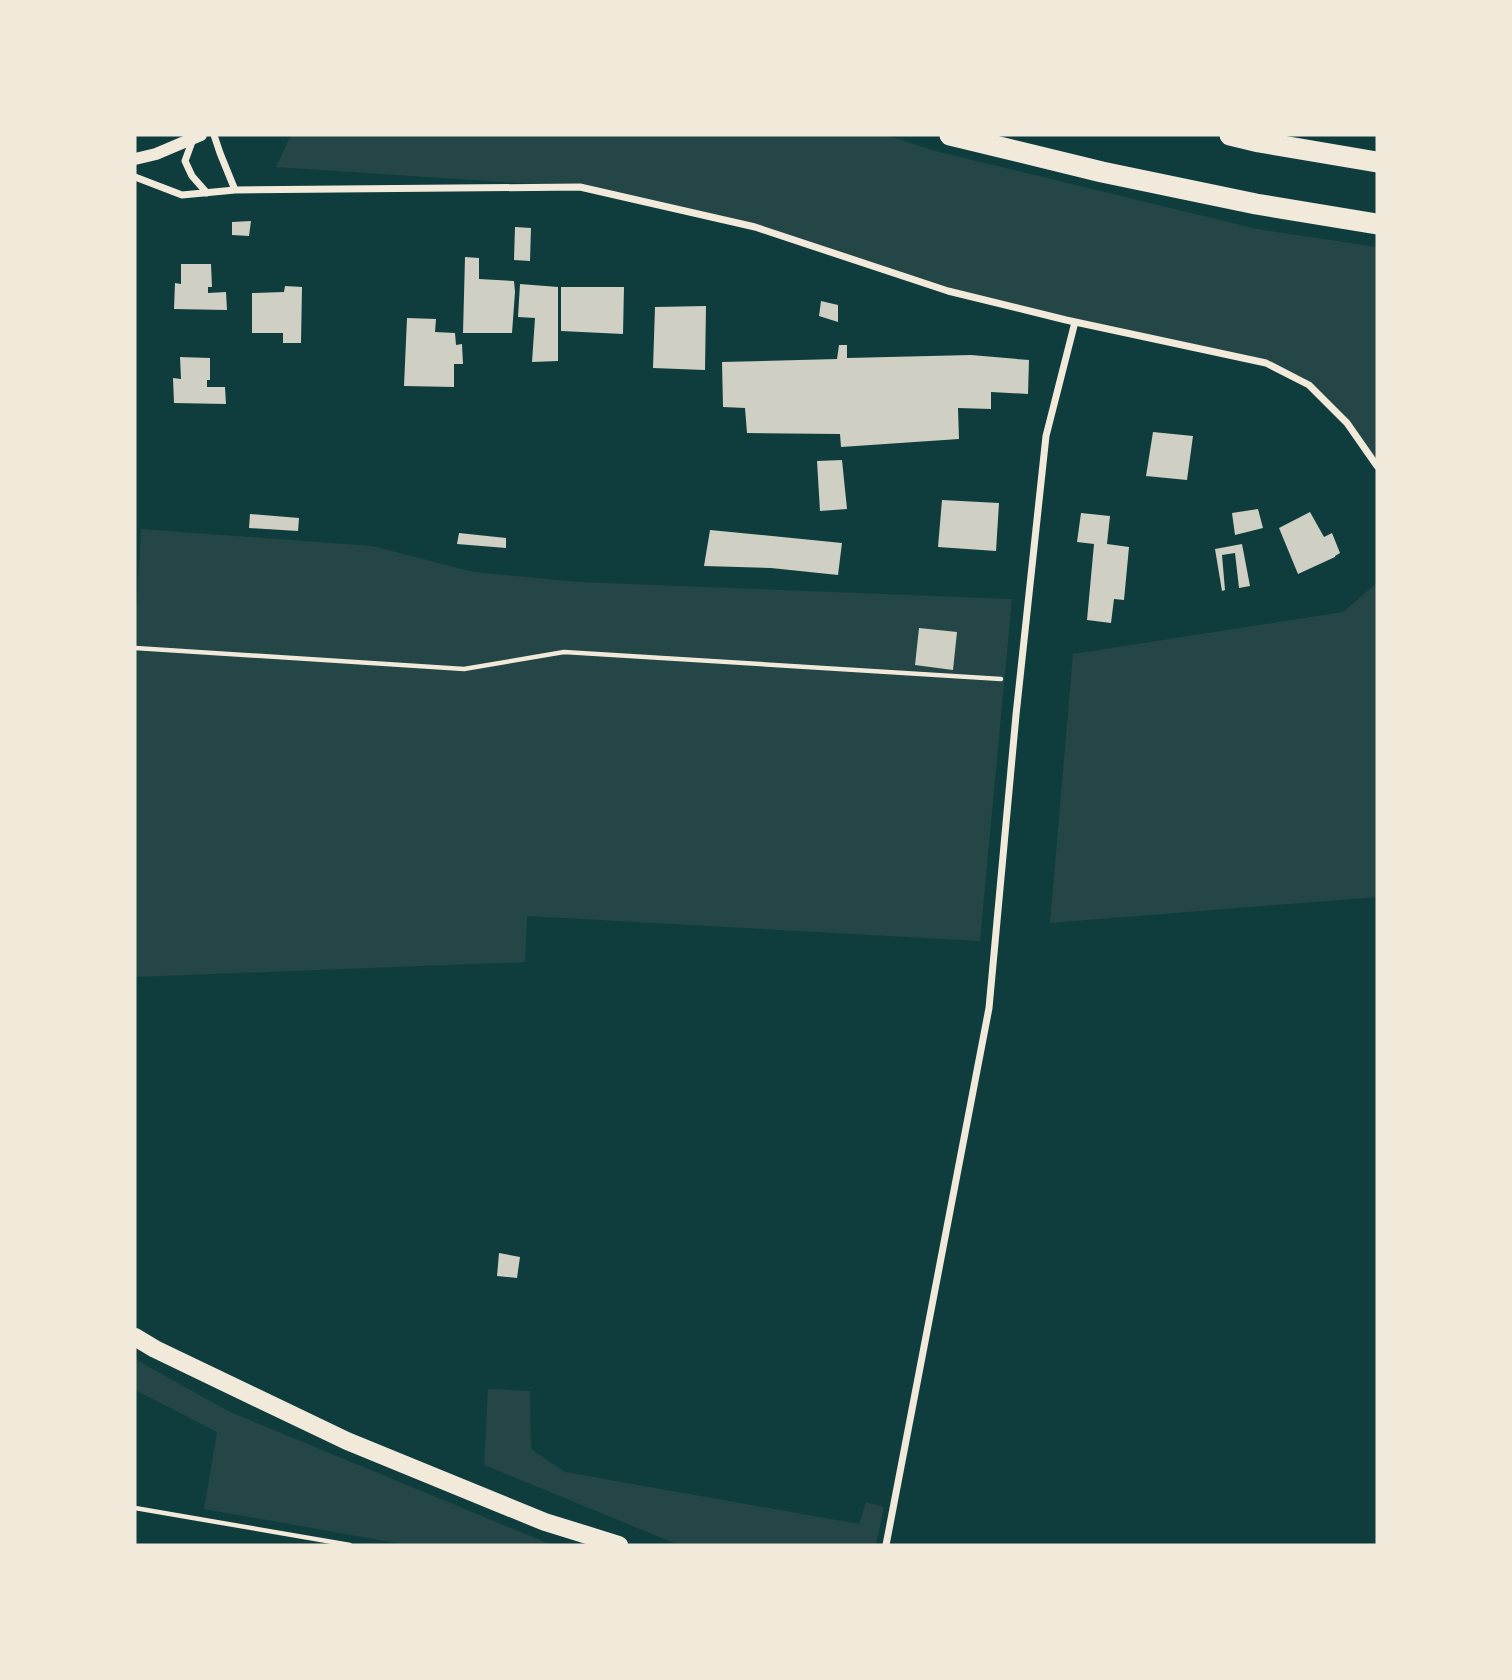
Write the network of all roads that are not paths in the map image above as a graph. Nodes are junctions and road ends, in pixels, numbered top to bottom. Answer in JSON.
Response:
{"nodes":[{"id":1,"x":214,"y":135,"type":"edge"},
{"id":2,"x":950,"y":135,"type":"edge"},
{"id":3,"x":1230,"y":135,"type":"edge"},
{"id":4,"x":197,"y":136,"type":"edge"},
{"id":5,"x":135,"y":159,"type":"edge"},
{"id":6,"x":1377,"y":162,"type":"edge"},
{"id":7,"x":135,"y":177,"type":"edge"},
{"id":8,"x":234,"y":190,"type":"junction"},
{"id":9,"x":207,"y":193,"type":"junction"},
{"id":10,"x":1377,"y":224,"type":"edge"},
{"id":11,"x":1075,"y":322,"type":"junction"},
{"id":12,"x":1377,"y":466,"type":"edge"},
{"id":13,"x":135,"y":1337,"type":"edge"},
{"id":14,"x":619,"y":1545,"type":"edge"},
{"id":15,"x":886,"y":1545,"type":"edge"}],
"edges":[{"from":1,"to":8,"type":"street"},
{"from":2,"to":10,"type":"highway"},
{"from":3,"to":6,"type":"highway"},
{"from":4,"to":5,"type":"street"},
{"from":4,"to":9,"type":"street"},
{"from":7,"to":9,"type":"street"},
{"from":8,"to":9,"type":"street"},
{"from":8,"to":11,"type":"street"},
{"from":11,"to":12,"type":"street"},
{"from":11,"to":15,"type":"street"},
{"from":13,"to":14,"type":"main road"}]}
